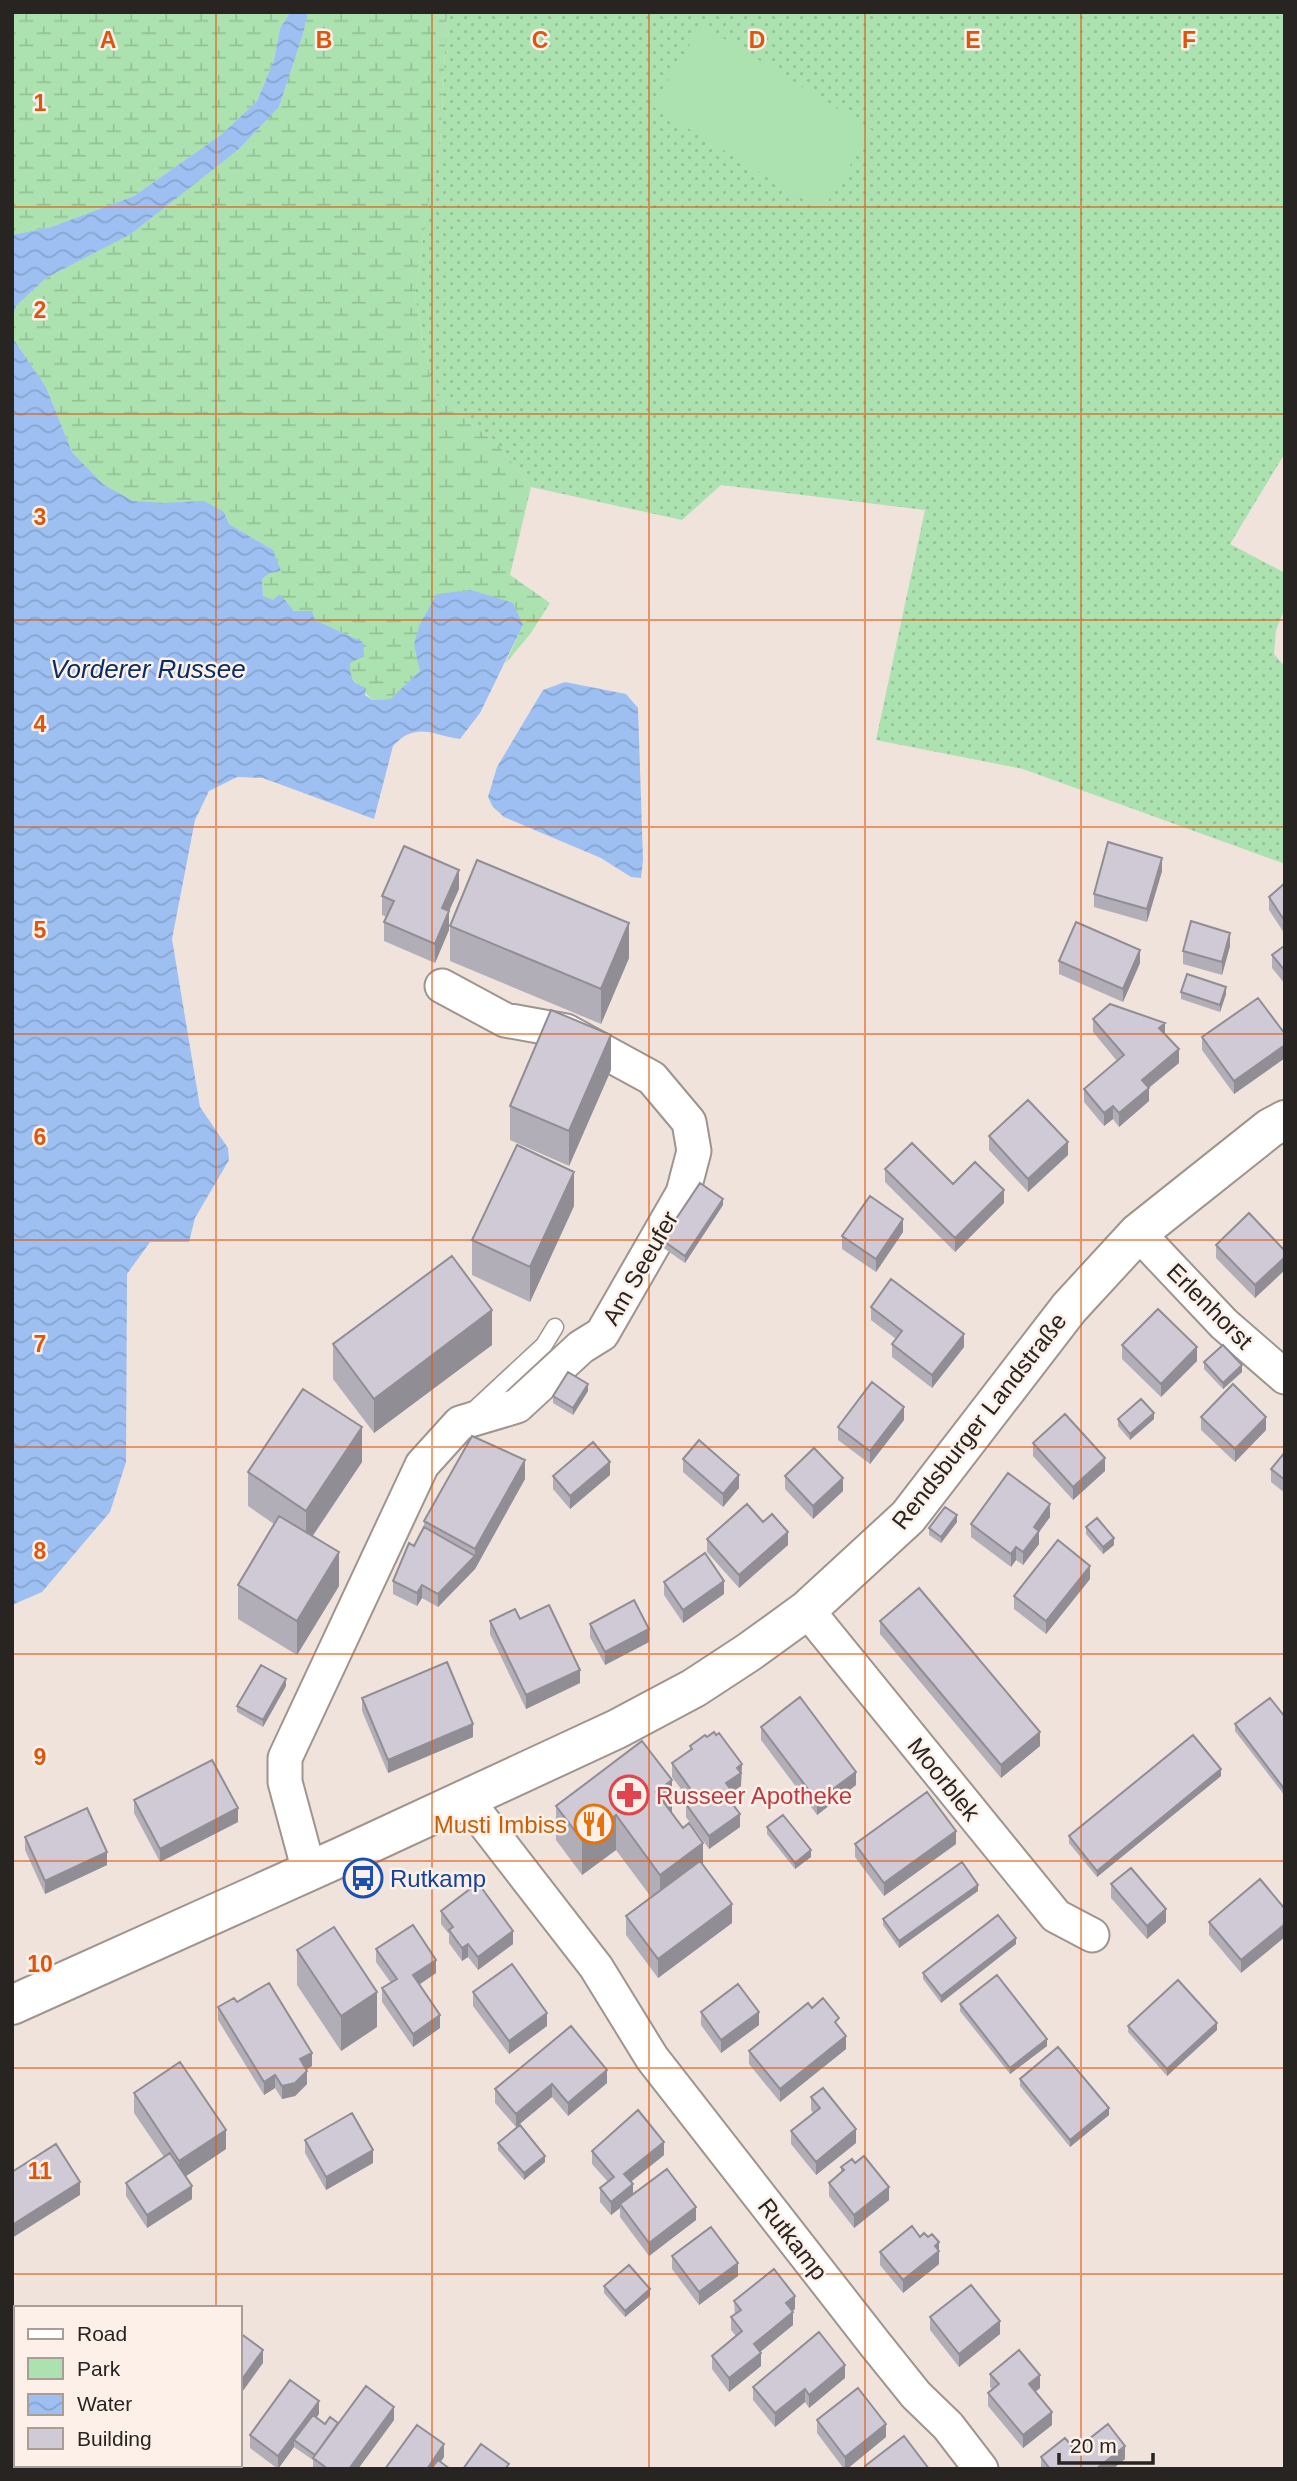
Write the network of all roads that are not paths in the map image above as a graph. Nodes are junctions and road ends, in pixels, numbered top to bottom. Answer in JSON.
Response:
{"nodes":[{"id":1,"x":442,"y":986,"type":"dead end"},
{"id":2,"x":1285,"y":1120,"type":"edge"},
{"id":3,"x":1138,"y":1233,"type":"junction"},
{"id":4,"x":555,"y":1327,"type":"dead end"},
{"id":5,"x":1285,"y":1377,"type":"edge"},
{"id":6,"x":460,"y":1423,"type":"junction"},
{"id":7,"x":807,"y":1609,"type":"junction"},
{"id":8,"x":465,"y":1798,"type":"junction"},
{"id":9,"x":309,"y":1871,"type":"junction"},
{"id":10,"x":1092,"y":1935,"type":"dead end"},
{"id":11,"x":12,"y":2005,"type":"edge"},
{"id":12,"x":981,"y":2469,"type":"edge"}],
"edges":[{"from":1,"to":6,"type":"street","name":"Am Seeufer"},
{"from":2,"to":3,"type":"street","name":"Rendsburger Landstraße"},
{"from":3,"to":5,"type":"street","name":"Erlenhorst"},
{"from":3,"to":7,"type":"street","name":"Rendsburger Landstraße"},
{"from":4,"to":6,"type":"lane"},
{"from":6,"to":9,"type":"street"},
{"from":7,"to":8,"type":"street","name":"Rendsburger Landstraße"},
{"from":7,"to":10,"type":"street","name":"Moorblek"},
{"from":8,"to":9,"type":"street","name":"Rendsburger Landstraße"},
{"from":8,"to":12,"type":"street","name":"Rutkamp"},
{"from":9,"to":11,"type":"street","name":"Rendsburger Landstraße"}]}
